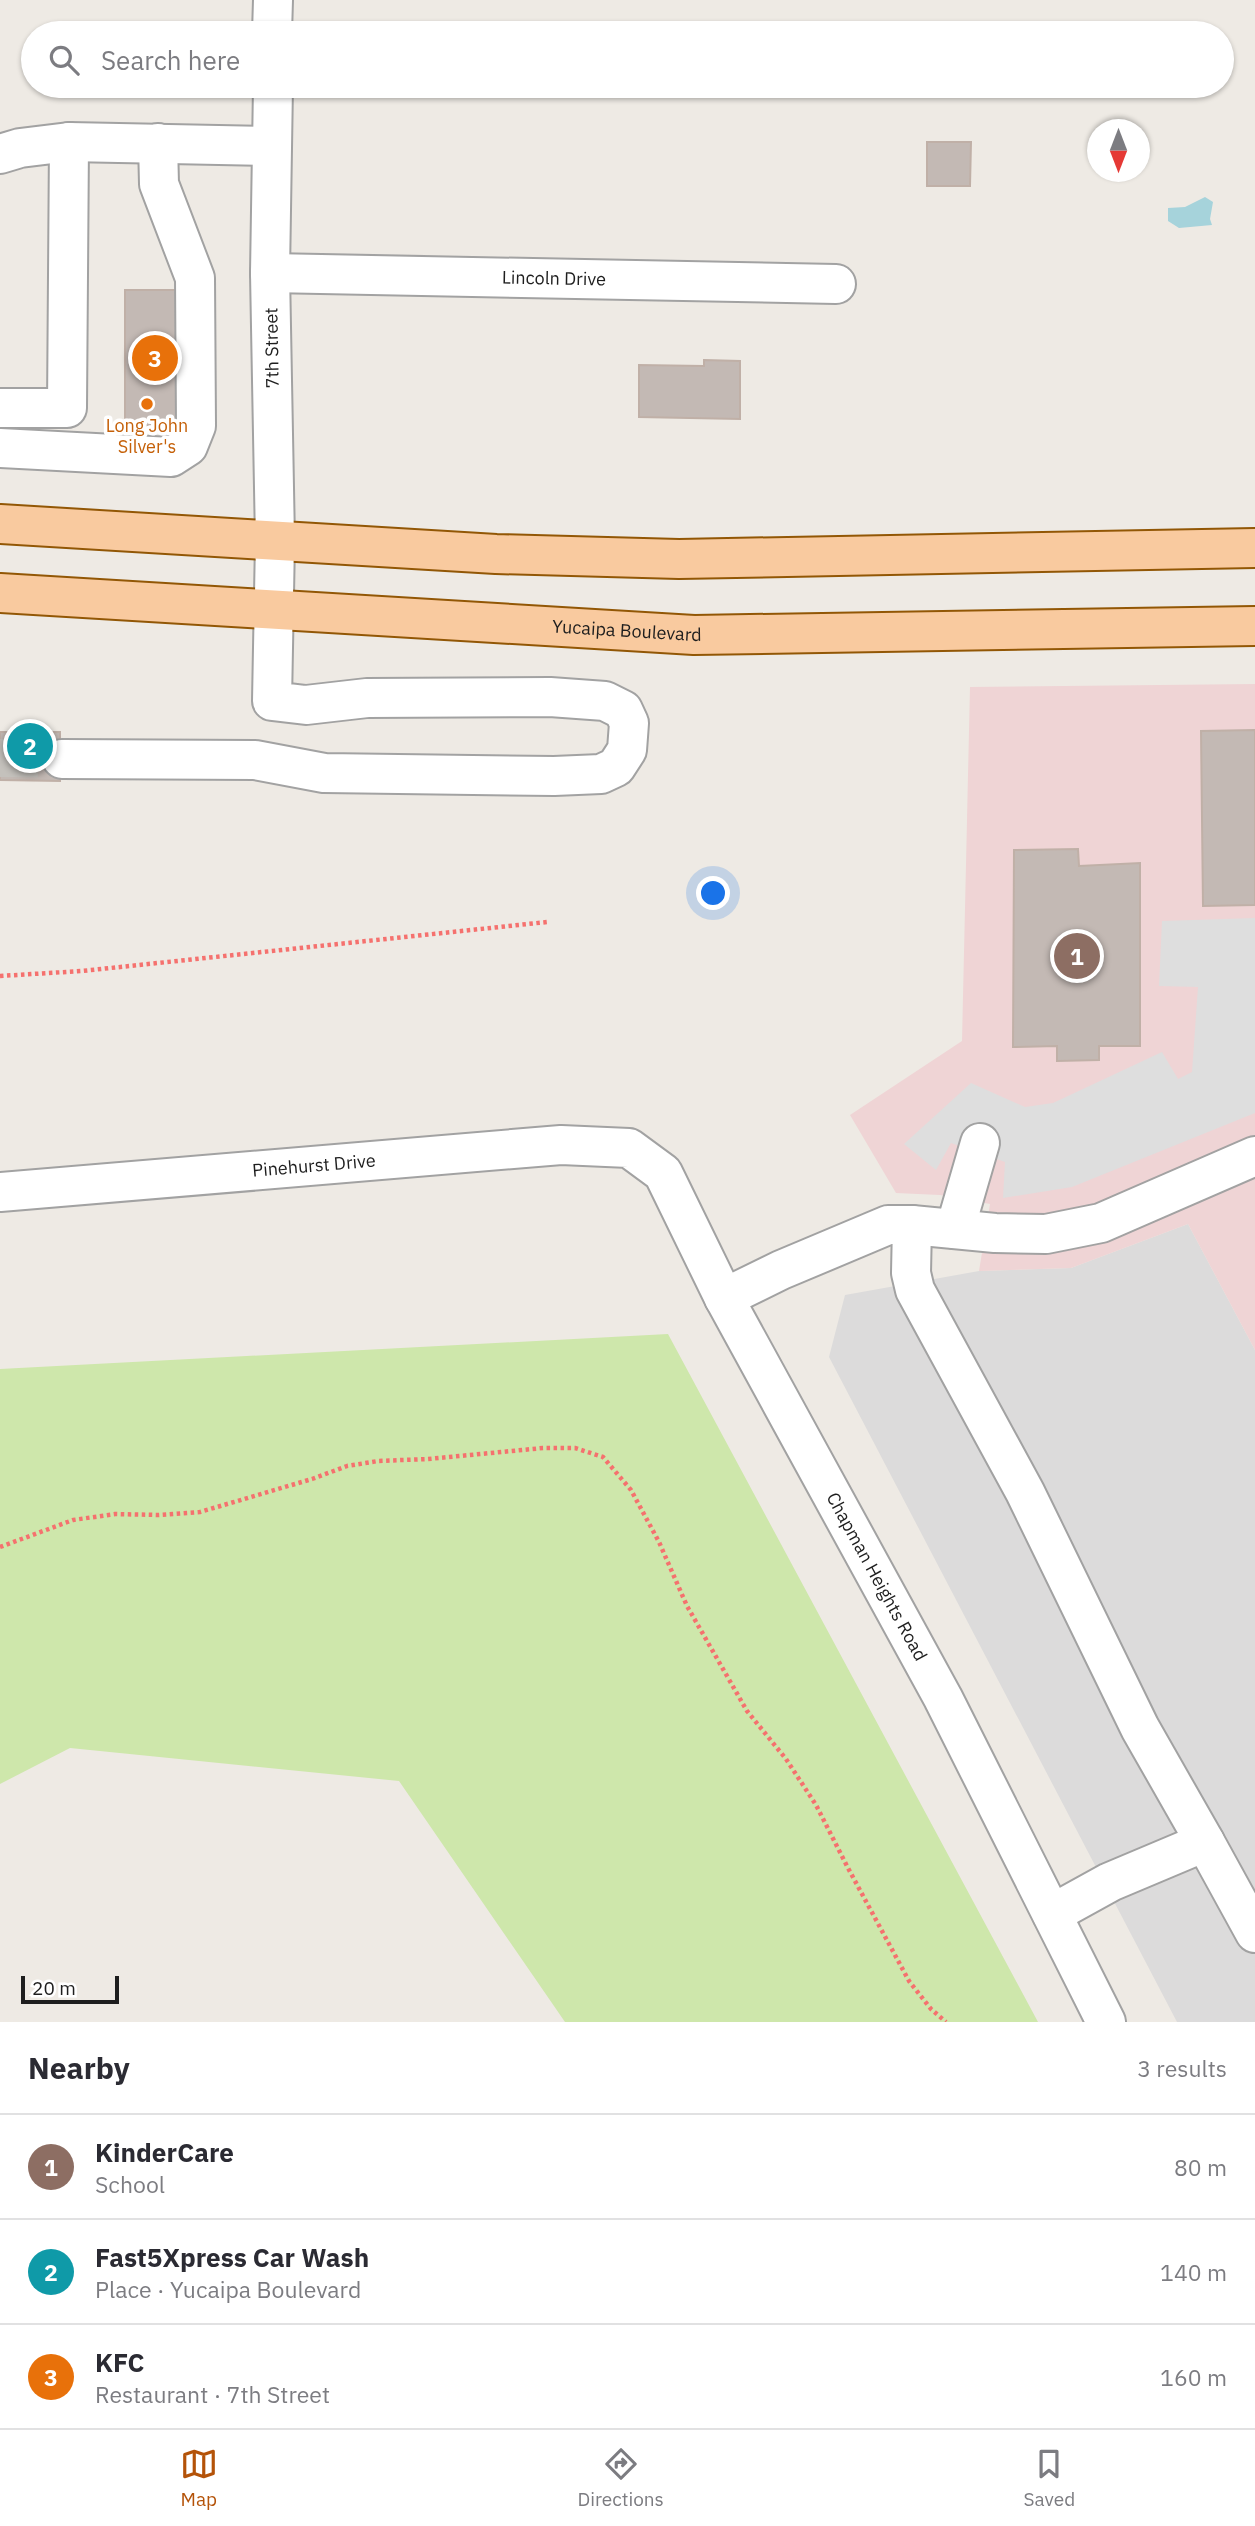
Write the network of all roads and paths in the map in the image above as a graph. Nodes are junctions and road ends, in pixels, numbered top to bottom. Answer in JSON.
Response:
{"nodes":[{"id":1,"x":272,"y":0,"type":"edge"},
{"id":2,"x":272,"y":21,"type":"edge"},
{"id":3,"x":273,"y":98,"type":"edge"},
{"id":4,"x":69,"y":142,"type":"junction"},
{"id":5,"x":158,"y":143,"type":"junction"},
{"id":6,"x":271,"y":146,"type":"junction"},
{"id":7,"x":0,"y":154,"type":"edge"},
{"id":8,"x":270,"y":273,"type":"junction"},
{"id":9,"x":836,"y":284,"type":"dead end"},
{"id":10,"x":0,"y":408,"type":"edge"},
{"id":11,"x":0,"y":448,"type":"edge"},
{"id":12,"x":0,"y":524,"type":"edge"},
{"id":13,"x":275,"y":541,"type":"junction"},
{"id":14,"x":1255,"y":548,"type":"edge"},
{"id":15,"x":0,"y":593,"type":"edge"},
{"id":16,"x":275,"y":611,"type":"junction"},
{"id":17,"x":1255,"y":626,"type":"edge"},
{"id":18,"x":62,"y":759,"type":"tunnel mouth"},
{"id":19,"x":547,"y":922,"type":"dead end"},
{"id":20,"x":0,"y":976,"type":"edge"},
{"id":21,"x":980,"y":1143,"type":"dead end"},
{"id":22,"x":629,"y":1148,"type":"joint"},
{"id":23,"x":1255,"y":1156,"type":"edge"},
{"id":24,"x":0,"y":1192,"type":"edge"},
{"id":25,"x":912,"y":1224,"type":"junction"},
{"id":26,"x":955,"y":1229,"type":"junction"},
{"id":27,"x":724,"y":1298,"type":"junction"},
{"id":28,"x":0,"y":1547,"type":"edge"},
{"id":29,"x":1205,"y":1842,"type":"junction"},
{"id":30,"x":1052,"y":1914,"type":"junction"},
{"id":31,"x":1255,"y":1933,"type":"edge"},
{"id":32,"x":946,"y":2022,"type":"edge"},
{"id":33,"x":1107,"y":2022,"type":"edge"}],
"edges":[{"from":1,"to":2,"type":"street"},
{"from":3,"to":6,"type":"street","name":"7th Street"},
{"from":4,"to":5,"type":"street"},
{"from":4,"to":7,"type":"street"},
{"from":4,"to":10,"type":"street"},
{"from":5,"to":6,"type":"street"},
{"from":5,"to":11,"type":"street"},
{"from":6,"to":8,"type":"street","name":"7th Street"},
{"from":8,"to":9,"type":"street","name":"Lincoln Drive"},
{"from":8,"to":13,"type":"street","name":"7th Street"},
{"from":12,"to":13,"type":"main road"},
{"from":13,"to":14,"type":"main road"},
{"from":13,"to":16,"type":"street","name":"7th Street"},
{"from":15,"to":16,"type":"main road","name":"Yucaipa Boulevard"},
{"from":16,"to":17,"type":"main road","name":"Yucaipa Boulevard"},
{"from":16,"to":18,"type":"street","name":"7th Street"},
{"from":19,"to":20,"type":"path"},
{"from":21,"to":26,"type":"street"},
{"from":22,"to":24,"type":"street","name":"Pinehurst Drive"},
{"from":22,"to":27,"type":"street","name":"Chapman Heights Road"},
{"from":23,"to":26,"type":"street"},
{"from":25,"to":26,"type":"street"},
{"from":25,"to":27,"type":"street"},
{"from":25,"to":29,"type":"street"},
{"from":27,"to":30,"type":"street","name":"Chapman Heights Road"},
{"from":28,"to":32,"type":"path"},
{"from":29,"to":30,"type":"street"},
{"from":29,"to":31,"type":"street"},
{"from":30,"to":33,"type":"street","name":"Chapman Heights Road"}]}
